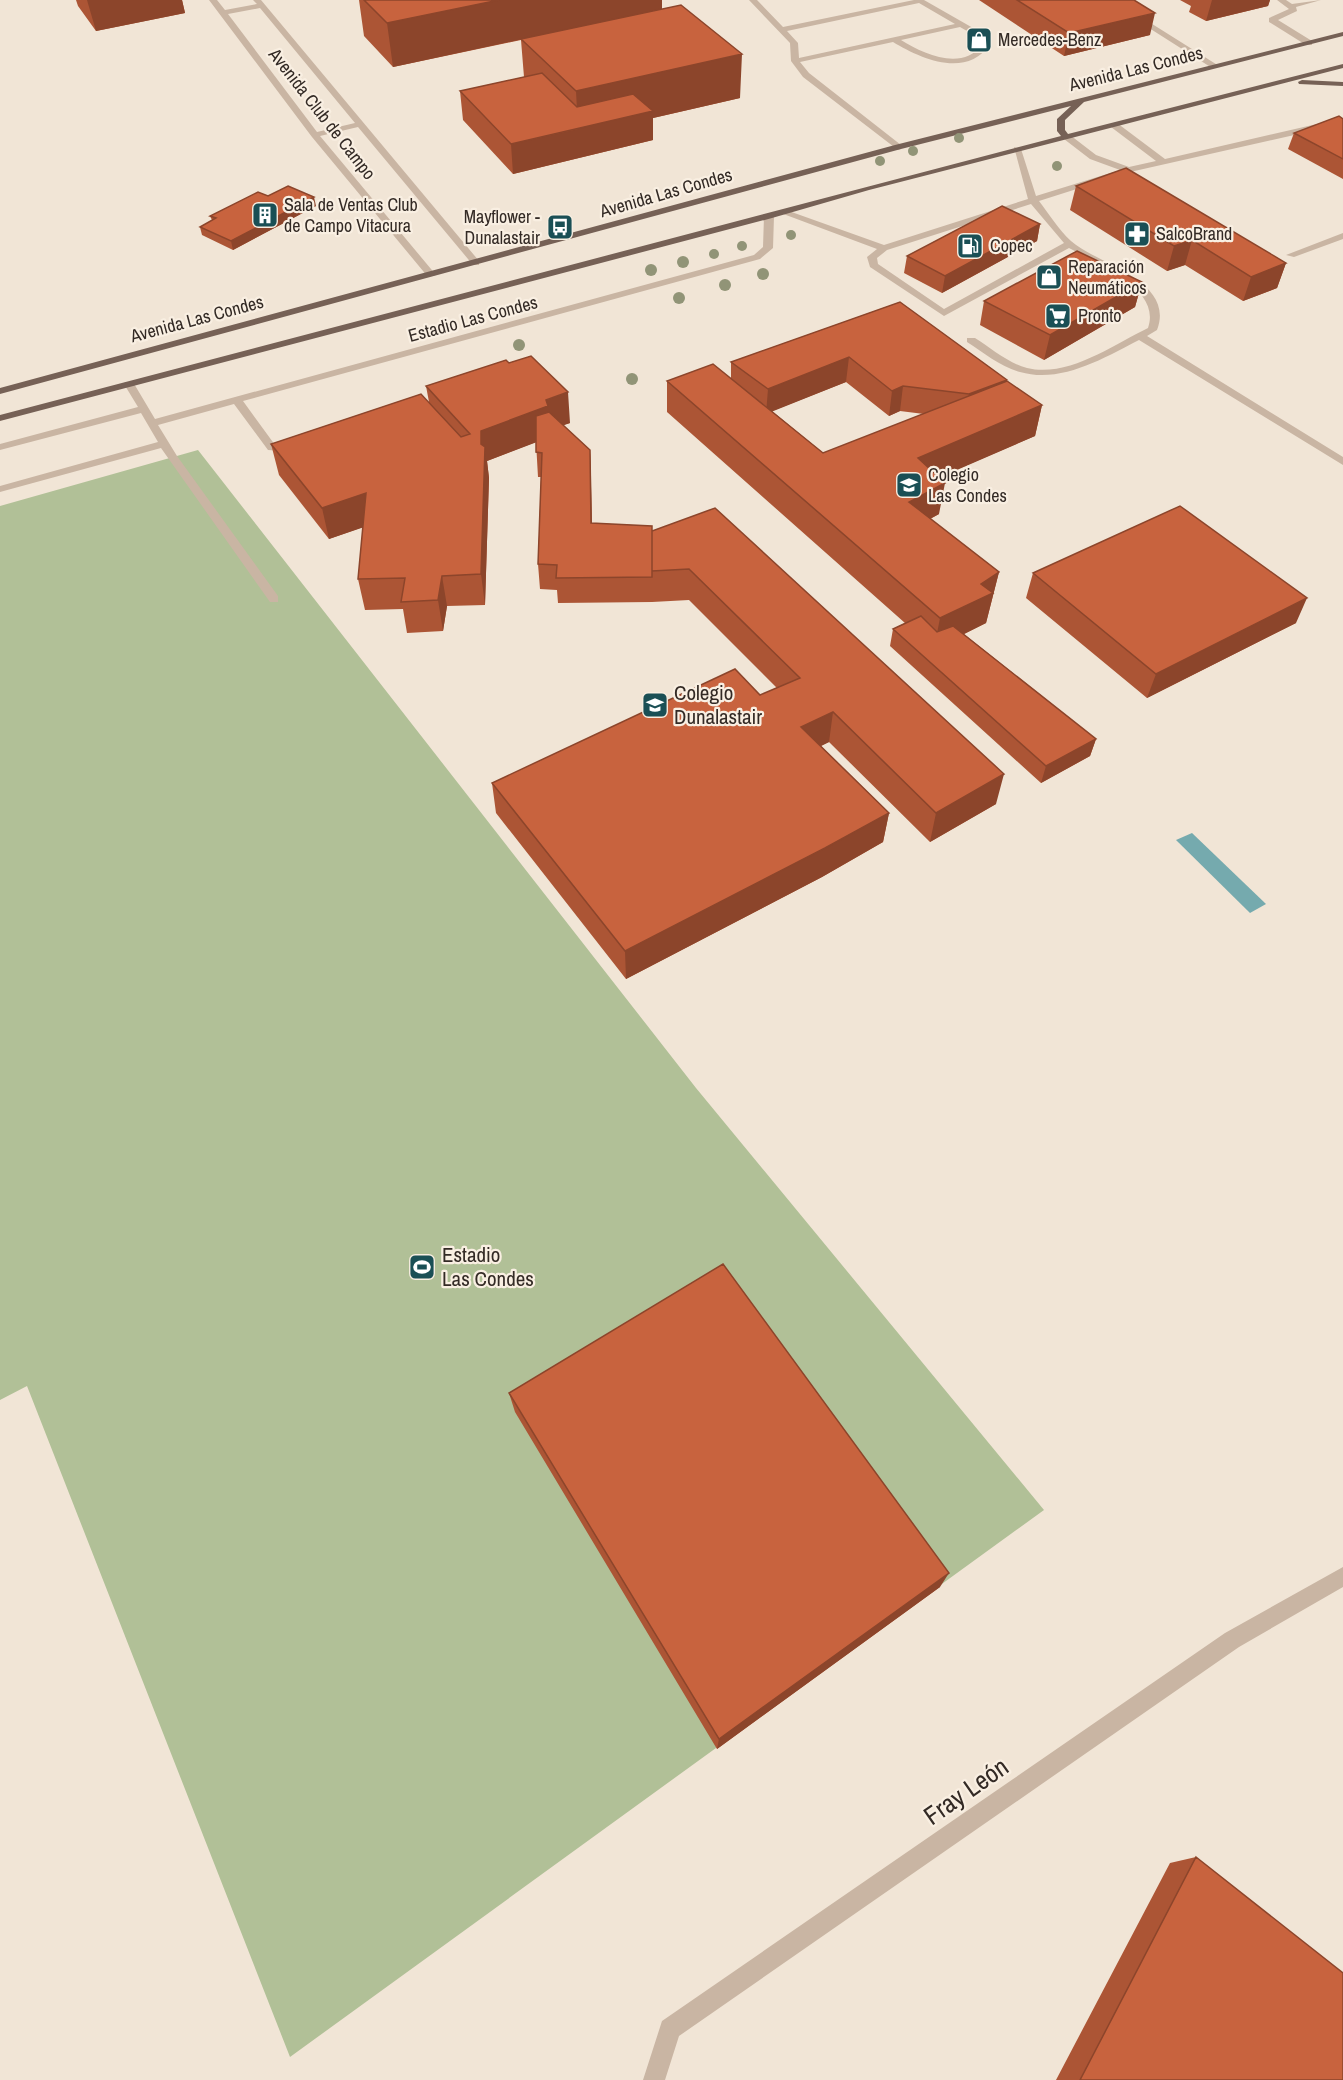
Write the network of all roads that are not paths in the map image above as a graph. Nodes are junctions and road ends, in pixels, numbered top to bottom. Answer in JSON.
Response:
{"nodes":[{"id":1,"x":213,"y":0,"type":"edge"},
{"id":2,"x":753,"y":0,"type":"edge"},
{"id":3,"x":920,"y":0,"type":"edge"},
{"id":4,"x":1109,"y":0,"type":"edge"},
{"id":5,"x":1281,"y":0,"type":"edge"},
{"id":6,"x":1317,"y":0,"type":"edge"},
{"id":7,"x":259,"y":3,"type":"edge"},
{"id":8,"x":1293,"y":6,"type":"junction"},
{"id":9,"x":222,"y":13,"type":"junction"},
{"id":10,"x":961,"y":25,"type":"junction"},
{"id":11,"x":781,"y":30,"type":"junction"},
{"id":12,"x":1343,"y":34,"type":"edge"},
{"id":13,"x":893,"y":39,"type":"junction"},
{"id":14,"x":1309,"y":43,"type":"junction"},
{"id":15,"x":795,"y":61,"type":"junction"},
{"id":16,"x":1215,"y":66,"type":"junction"},
{"id":17,"x":1343,"y":66,"type":"edge"},
{"id":18,"x":1287,"y":81,"type":"junction"},
{"id":19,"x":1343,"y":84,"type":"edge"},
{"id":20,"x":1082,"y":100,"type":"junction"},
{"id":21,"x":1343,"y":121,"type":"edge"},
{"id":22,"x":359,"y":124,"type":"junction"},
{"id":23,"x":1114,"y":125,"type":"junction"},
{"id":24,"x":315,"y":135,"type":"junction"},
{"id":25,"x":1066,"y":137,"type":"junction"},
{"id":26,"x":898,"y":147,"type":"junction"},
{"id":27,"x":1017,"y":149,"type":"junction"},
{"id":28,"x":1163,"y":162,"type":"junction"},
{"id":29,"x":1128,"y":170,"type":"junction"},
{"id":30,"x":1033,"y":200,"type":"junction"},
{"id":31,"x":783,"y":212,"type":"junction"},
{"id":32,"x":769,"y":216,"type":"junction"},
{"id":33,"x":1343,"y":236,"type":"edge"},
{"id":34,"x":1069,"y":244,"type":"junction"},
{"id":35,"x":884,"y":248,"type":"junction"},
{"id":36,"x":1291,"y":255,"type":"dead end"},
{"id":37,"x":476,"y":263,"type":"junction"},
{"id":38,"x":431,"y":275,"type":"junction"},
{"id":39,"x":1140,"y":336,"type":"junction"},
{"id":40,"x":971,"y":340,"type":"dead end"},
{"id":41,"x":129,"y":384,"type":"junction"},
{"id":42,"x":0,"y":391,"type":"edge"},
{"id":43,"x":237,"y":400,"type":"junction"},
{"id":44,"x":144,"y":409,"type":"junction"},
{"id":45,"x":0,"y":418,"type":"edge"},
{"id":46,"x":152,"y":423,"type":"junction"},
{"id":47,"x":164,"y":444,"type":"junction"},
{"id":48,"x":306,"y":445,"type":"edge"},
{"id":49,"x":0,"y":447,"type":"edge"},
{"id":50,"x":1343,"y":462,"type":"edge"},
{"id":51,"x":0,"y":489,"type":"edge"},
{"id":52,"x":274,"y":599,"type":"dead end"},
{"id":53,"x":1343,"y":1576,"type":"edge"},
{"id":54,"x":654,"y":2080,"type":"edge"}],
"edges":[{"from":1,"to":9,"type":"street","name":"Avenida Club de Campo"},
{"from":2,"to":11,"type":"street"},
{"from":3,"to":10,"type":"street"},
{"from":3,"to":11,"type":"street"},
{"from":4,"to":16,"type":"street"},
{"from":5,"to":8,"type":"street"},
{"from":6,"to":8,"type":"street"},
{"from":7,"to":9,"type":"street"},
{"from":7,"to":22,"type":"street","name":"Avenida Club de Campo"},
{"from":8,"to":14,"type":"street"},
{"from":9,"to":24,"type":"street","name":"Avenida Club de Campo"},
{"from":10,"to":13,"type":"street"},
{"from":10,"to":13,"type":"street"},
{"from":11,"to":15,"type":"street"},
{"from":12,"to":14,"type":"main road","name":"Avenida Las Condes"},
{"from":13,"to":15,"type":"street"},
{"from":14,"to":16,"type":"main road","name":"Avenida Las Condes"},
{"from":15,"to":26,"type":"street"},
{"from":16,"to":20,"type":"main road","name":"Avenida Las Condes"},
{"from":17,"to":18,"type":"main road"},
{"from":18,"to":19,"type":"main road"},
{"from":18,"to":23,"type":"main road"},
{"from":20,"to":25,"type":"main road"},
{"from":20,"to":26,"type":"main road","name":"Avenida Las Condes"},
{"from":21,"to":28,"type":"street"},
{"from":22,"to":24,"type":"street"},
{"from":22,"to":37,"type":"street","name":"Avenida Club de Campo"},
{"from":23,"to":25,"type":"main road"},
{"from":23,"to":28,"type":"street"},
{"from":24,"to":38,"type":"street","name":"Avenida Club de Campo"},
{"from":25,"to":27,"type":"main road"},
{"from":25,"to":29,"type":"street"},
{"from":26,"to":37,"type":"main road","name":"Avenida Las Condes"},
{"from":27,"to":30,"type":"street"},
{"from":27,"to":31,"type":"main road"},
{"from":28,"to":29,"type":"street"},
{"from":29,"to":30,"type":"street"},
{"from":30,"to":34,"type":"street"},
{"from":30,"to":35,"type":"street"},
{"from":31,"to":32,"type":"main road"},
{"from":31,"to":35,"type":"street"},
{"from":32,"to":41,"type":"main road"},
{"from":32,"to":43,"type":"street","name":"Estadio Las Condes"},
{"from":33,"to":36,"type":"street"},
{"from":34,"to":35,"type":"street"},
{"from":34,"to":39,"type":"street"},
{"from":37,"to":38,"type":"main road","name":"Avenida Las Condes"},
{"from":38,"to":42,"type":"main road","name":"Avenida Las Condes"},
{"from":39,"to":40,"type":"street"},
{"from":39,"to":50,"type":"street"},
{"from":41,"to":44,"type":"street"},
{"from":41,"to":45,"type":"main road"},
{"from":43,"to":46,"type":"street","name":"Estadio Las Condes"},
{"from":43,"to":48,"type":"street"},
{"from":44,"to":46,"type":"street"},
{"from":44,"to":49,"type":"street"},
{"from":46,"to":47,"type":"street"},
{"from":47,"to":51,"type":"street"},
{"from":47,"to":52,"type":"street"},
{"from":53,"to":54,"type":"street","name":"Fray León"}]}
